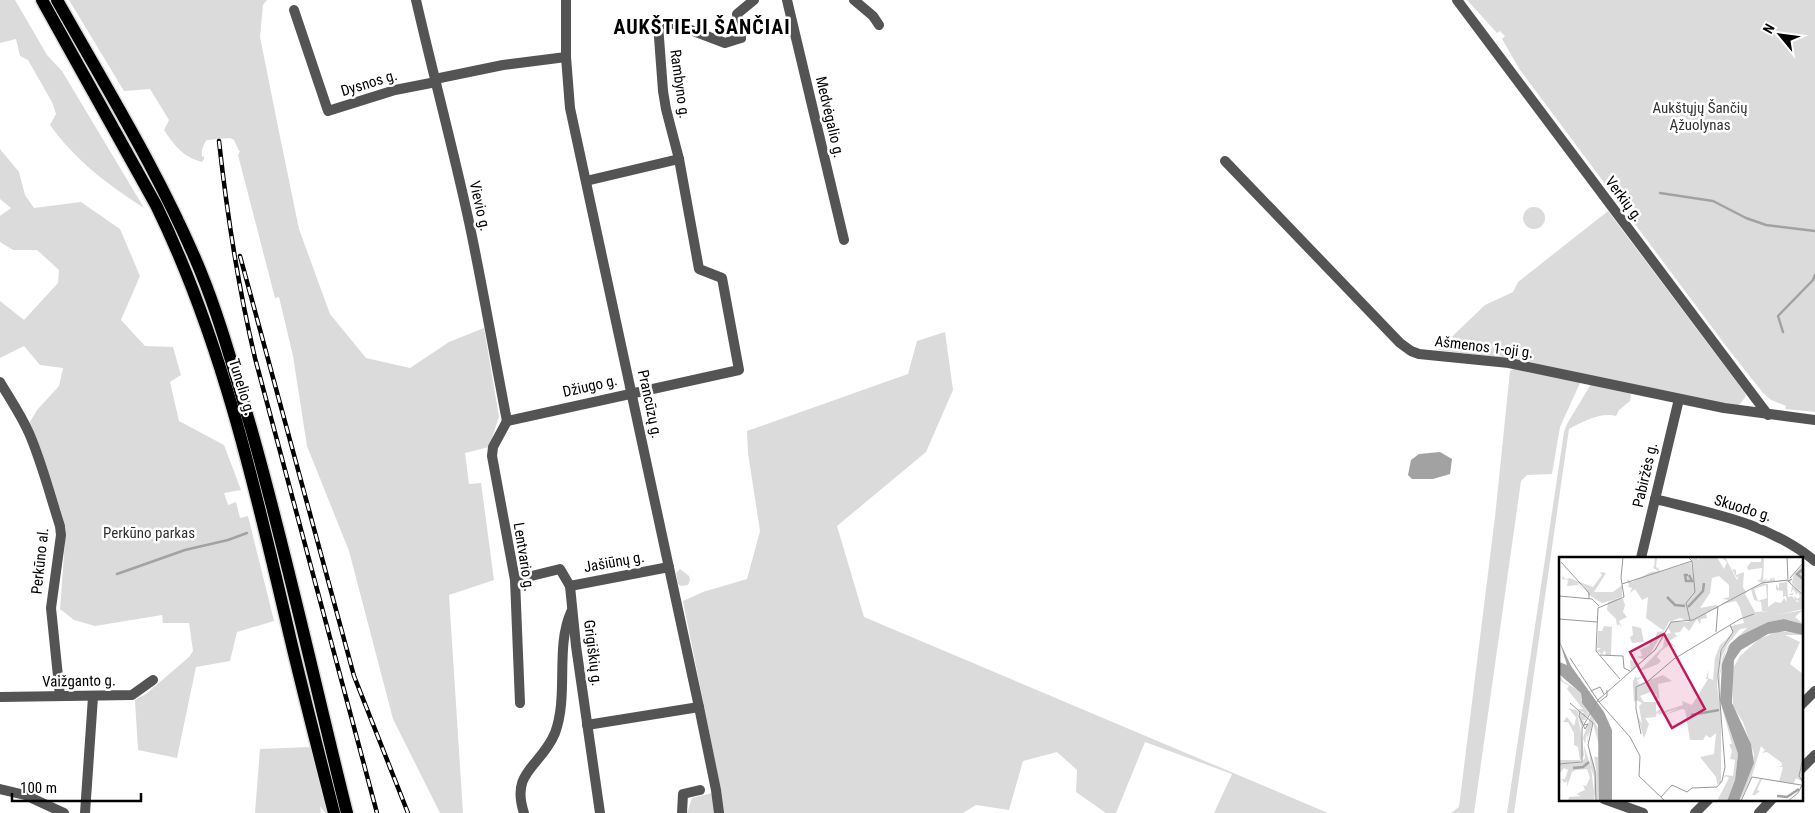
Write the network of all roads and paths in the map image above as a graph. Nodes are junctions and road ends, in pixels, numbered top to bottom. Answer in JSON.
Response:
{"nodes":[{"id":1,"x":42,"y":0,"type":"edge"},
{"id":2,"x":57,"y":0,"type":"edge"},
{"id":3,"x":416,"y":0,"type":"edge"},
{"id":4,"x":566,"y":0,"type":"edge"},
{"id":5,"x":754,"y":0,"type":"edge"},
{"id":6,"x":788,"y":0,"type":"edge"},
{"id":7,"x":854,"y":0,"type":"edge"},
{"id":8,"x":1457,"y":0,"type":"edge"},
{"id":9,"x":294,"y":10,"type":"dead end"},
{"id":10,"x":879,"y":25,"type":"dead end"},
{"id":11,"x":566,"y":57,"type":"junction"},
{"id":12,"x":435,"y":80,"type":"junction"},
{"id":13,"x":679,"y":159,"type":"junction"},
{"id":14,"x":1225,"y":161,"type":"dead end"},
{"id":15,"x":586,"y":181,"type":"junction"},
{"id":16,"x":844,"y":240,"type":"dead end"},
{"id":17,"x":739,"y":370,"type":"joint"},
{"id":18,"x":0,"y":382,"type":"edge"},
{"id":19,"x":632,"y":392,"type":"junction"},
{"id":20,"x":1679,"y":399,"type":"junction"},
{"id":21,"x":1768,"y":415,"type":"junction"},
{"id":22,"x":1815,"y":420,"type":"edge"},
{"id":23,"x":507,"y":421,"type":"junction"},
{"id":24,"x":1655,"y":499,"type":"junction"},
{"id":25,"x":1641,"y":557,"type":"edge"},
{"id":26,"x":1815,"y":561,"type":"edge"},
{"id":27,"x":669,"y":567,"type":"junction"},
{"id":28,"x":515,"y":580,"type":"junction"},
{"id":29,"x":570,"y":586,"type":"junction"},
{"id":30,"x":572,"y":611,"type":"junction"},
{"id":31,"x":153,"y":680,"type":"dead end"},
{"id":32,"x":1815,"y":690,"type":"edge"},
{"id":33,"x":60,"y":696,"type":"junction"},
{"id":34,"x":0,"y":697,"type":"edge"},
{"id":35,"x":93,"y":697,"type":"junction"},
{"id":36,"x":520,"y":703,"type":"dead end"},
{"id":37,"x":1802,"y":704,"type":"edge"},
{"id":38,"x":699,"y":707,"type":"junction"},
{"id":39,"x":587,"y":725,"type":"junction"},
{"id":40,"x":1815,"y":755,"type":"edge"},
{"id":41,"x":1802,"y":768,"type":"edge"},
{"id":42,"x":0,"y":789,"type":"edge"},
{"id":43,"x":700,"y":790,"type":"dead end"},
{"id":44,"x":1607,"y":800,"type":"edge"},
{"id":45,"x":1708,"y":800,"type":"edge"},
{"id":46,"x":1771,"y":800,"type":"edge"},
{"id":47,"x":64,"y":813,"type":"edge"},
{"id":48,"x":85,"y":813,"type":"edge"},
{"id":49,"x":334,"y":813,"type":"edge"},
{"id":50,"x":347,"y":813,"type":"edge"},
{"id":51,"x":524,"y":813,"type":"edge"},
{"id":52,"x":600,"y":813,"type":"edge"},
{"id":53,"x":682,"y":813,"type":"edge"},
{"id":54,"x":719,"y":813,"type":"edge"},
{"id":55,"x":1643,"y":813,"type":"edge"},
{"id":56,"x":1695,"y":813,"type":"edge"},
{"id":57,"x":1759,"y":813,"type":"edge"}],
"edges":[{"from":1,"to":49,"type":"main road","name":"Tunelio g."},
{"from":2,"to":50,"type":"main road","name":"Tunelio g."},
{"from":3,"to":12,"type":"street","name":"Vievio g."},
{"from":4,"to":11,"type":"street","name":"Prancūzų g."},
{"from":5,"to":13,"type":"street","name":"Rambyno g."},
{"from":6,"to":16,"type":"street","name":"Medvėgalio g."},
{"from":7,"to":10,"type":"street"},
{"from":8,"to":21,"type":"street","name":"Verkių g."},
{"from":9,"to":12,"type":"street","name":"Dysnos g."},
{"from":11,"to":12,"type":"street","name":"Dysnos g."},
{"from":11,"to":15,"type":"street","name":"Prancūzų g."},
{"from":12,"to":23,"type":"street","name":"Vievio g."},
{"from":13,"to":15,"type":"street"},
{"from":13,"to":17,"type":"street","name":"Rambyno g."},
{"from":14,"to":20,"type":"street","name":"Ašmenos 1-oji g."},
{"from":15,"to":19,"type":"street","name":"Prancūzų g."},
{"from":17,"to":19,"type":"street","name":"Džiugo g."},
{"from":18,"to":33,"type":"street","name":"Perkūno al."},
{"from":19,"to":23,"type":"street","name":"Džiugo g."},
{"from":19,"to":27,"type":"street","name":"Prancūzų g."},
{"from":20,"to":21,"type":"street","name":"Ašmenos 1-oji g."},
{"from":20,"to":24,"type":"street","name":"Pabiržės g."},
{"from":21,"to":22,"type":"street","name":"Ašmenos 1-oji g."},
{"from":23,"to":28,"type":"street","name":"Lentvario g."},
{"from":24,"to":25,"type":"street","name":"Pabiržės g."},
{"from":24,"to":26,"type":"street","name":"Skuodo g."},
{"from":27,"to":29,"type":"street","name":"Jašiūnų g."},
{"from":27,"to":38,"type":"street","name":"Prancūzų g."},
{"from":28,"to":29,"type":"street","name":"Jašiūnų g."},
{"from":28,"to":36,"type":"street","name":"Lentvario g."},
{"from":29,"to":30,"type":"street","name":"Grigiškių g."},
{"from":30,"to":39,"type":"street","name":"Grigiškių g."},
{"from":30,"to":51,"type":"street"},
{"from":31,"to":35,"type":"street","name":"Vaižganto g."},
{"from":32,"to":37,"type":"street"},
{"from":33,"to":34,"type":"street","name":"Vaižganto g."},
{"from":33,"to":35,"type":"street","name":"Vaižganto g."},
{"from":35,"to":48,"type":"street"},
{"from":38,"to":39,"type":"street"},
{"from":38,"to":54,"type":"street","name":"Prancūzų g."},
{"from":39,"to":52,"type":"street","name":"Grigiškių g."},
{"from":40,"to":41,"type":"street"},
{"from":42,"to":47,"type":"street"},
{"from":43,"to":53,"type":"street"},
{"from":44,"to":55,"type":"street"},
{"from":45,"to":56,"type":"street"},
{"from":46,"to":57,"type":"street"}]}
